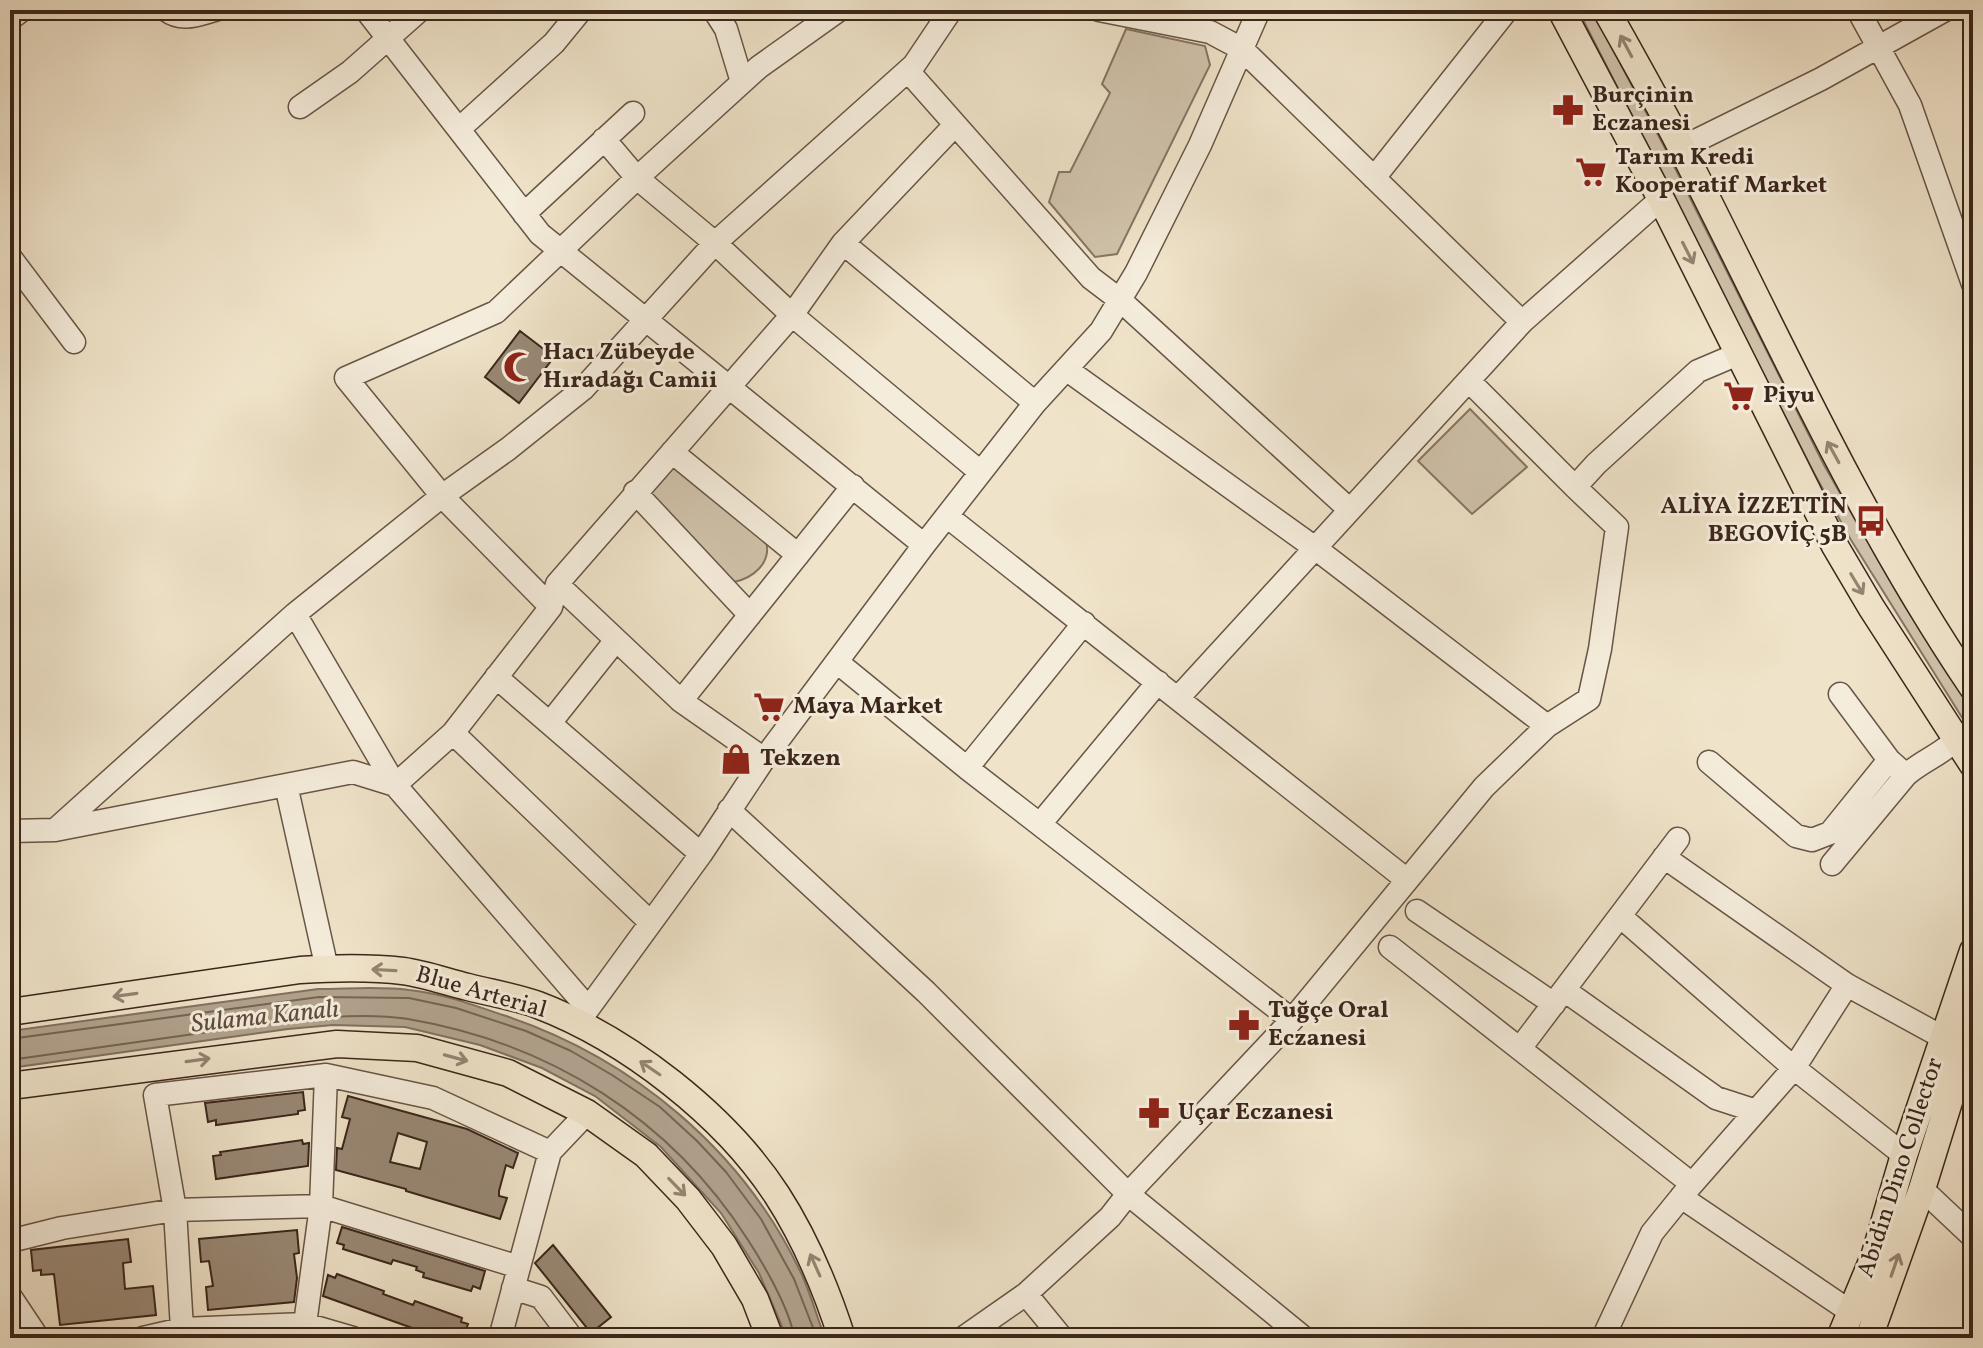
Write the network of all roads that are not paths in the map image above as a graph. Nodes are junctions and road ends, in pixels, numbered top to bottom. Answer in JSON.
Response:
{"nodes":[{"id":1,"x":22,"y":10,"type":"edge"},
{"id":2,"x":166,"y":10,"type":"edge"},
{"id":3,"x":215,"y":10,"type":"edge"},
{"id":4,"x":366,"y":10,"type":"edge"},
{"id":5,"x":420,"y":10,"type":"edge"},
{"id":6,"x":581,"y":10,"type":"edge"},
{"id":7,"x":714,"y":10,"type":"edge"},
{"id":8,"x":839,"y":10,"type":"edge"},
{"id":9,"x":951,"y":10,"type":"edge"},
{"id":10,"x":1099,"y":10,"type":"edge"},
{"id":11,"x":1259,"y":10,"type":"edge"},
{"id":12,"x":1507,"y":10,"type":"edge"},
{"id":13,"x":1561,"y":10,"type":"edge"},
{"id":14,"x":1606,"y":10,"type":"edge"},
{"id":15,"x":1858,"y":10,"type":"edge"},
{"id":16,"x":1945,"y":10,"type":"edge"},
{"id":17,"x":10,"y":19,"type":"edge"},
{"id":18,"x":388,"y":38,"type":"junction"},
{"id":19,"x":1878,"y":47,"type":"junction"},
{"id":20,"x":1242,"y":49,"type":"junction"},
{"id":21,"x":908,"y":71,"type":"junction"},
{"id":22,"x":742,"y":82,"type":"junction"},
{"id":23,"x":300,"y":107,"type":"dead end"},
{"id":24,"x":633,"y":113,"type":"dead end"},
{"id":25,"x":955,"y":125,"type":"junction"},
{"id":26,"x":459,"y":129,"type":"junction"},
{"id":27,"x":604,"y":139,"type":"junction"},
{"id":28,"x":1681,"y":148,"type":"junction"},
{"id":29,"x":637,"y":178,"type":"junction"},
{"id":30,"x":1374,"y":178,"type":"junction"},
{"id":31,"x":1661,"y":199,"type":"junction"},
{"id":32,"x":524,"y":214,"type":"junction"},
{"id":33,"x":715,"y":243,"type":"junction"},
{"id":34,"x":843,"y":243,"type":"junction"},
{"id":35,"x":562,"y":252,"type":"junction"},
{"id":36,"x":10,"y":257,"type":"edge"},
{"id":37,"x":1973,"y":284,"type":"edge"},
{"id":38,"x":1120,"y":300,"type":"junction"},
{"id":39,"x":792,"y":315,"type":"junction"},
{"id":40,"x":644,"y":319,"type":"junction"},
{"id":41,"x":1522,"y":322,"type":"junction"},
{"id":42,"x":74,"y":342,"type":"dead end"},
{"id":43,"x":1738,"y":354,"type":"junction"},
{"id":44,"x":1066,"y":369,"type":"junction"},
{"id":45,"x":1469,"y":381,"type":"junction"},
{"id":46,"x":728,"y":387,"type":"junction"},
{"id":47,"x":1035,"y":403,"type":"junction"},
{"id":48,"x":672,"y":452,"type":"junction"},
{"id":49,"x":979,"y":471,"type":"junction"},
{"id":50,"x":853,"y":486,"type":"junction"},
{"id":51,"x":1575,"y":487,"type":"junction"},
{"id":52,"x":635,"y":492,"type":"junction"},
{"id":53,"x":442,"y":496,"type":"junction"},
{"id":54,"x":1350,"y":510,"type":"junction"},
{"id":55,"x":948,"y":517,"type":"junction"},
{"id":56,"x":924,"y":545,"type":"junction"},
{"id":57,"x":1315,"y":548,"type":"junction"},
{"id":58,"x":798,"y":555,"type":"junction"},
{"id":59,"x":557,"y":584,"type":"junction"},
{"id":60,"x":551,"y":607,"type":"junction"},
{"id":61,"x":295,"y":614,"type":"junction"},
{"id":62,"x":750,"y":615,"type":"junction"},
{"id":63,"x":1084,"y":623,"type":"junction"},
{"id":64,"x":616,"y":640,"type":"junction"},
{"id":65,"x":837,"y":662,"type":"junction"},
{"id":66,"x":496,"y":677,"type":"junction"},
{"id":67,"x":1158,"y":682,"type":"junction"},
{"id":68,"x":1973,"y":688,"type":"edge"},
{"id":69,"x":1840,"y":694,"type":"dead end"},
{"id":70,"x":1178,"y":698,"type":"junction"},
{"id":71,"x":681,"y":701,"type":"junction"},
{"id":72,"x":550,"y":723,"type":"junction"},
{"id":73,"x":1547,"y":726,"type":"junction"},
{"id":74,"x":453,"y":733,"type":"junction"},
{"id":75,"x":1957,"y":739,"type":"junction"},
{"id":76,"x":764,"y":759,"type":"junction"},
{"id":77,"x":1889,"y":760,"type":"junction"},
{"id":78,"x":1709,"y":762,"type":"dead end"},
{"id":79,"x":1973,"y":765,"type":"edge"},
{"id":80,"x":967,"y":768,"type":"junction"},
{"id":81,"x":1906,"y":775,"type":"junction"},
{"id":82,"x":286,"y":785,"type":"junction"},
{"id":83,"x":395,"y":785,"type":"junction"},
{"id":84,"x":729,"y":810,"type":"junction"},
{"id":85,"x":1040,"y":824,"type":"junction"},
{"id":86,"x":55,"y":830,"type":"junction"},
{"id":87,"x":10,"y":831,"type":"edge"},
{"id":88,"x":1678,"y":839,"type":"dead end"},
{"id":89,"x":701,"y":854,"type":"junction"},
{"id":90,"x":1664,"y":857,"type":"junction"},
{"id":91,"x":1832,"y":864,"type":"dead end"},
{"id":92,"x":1407,"y":880,"type":"junction"},
{"id":93,"x":1417,"y":911,"type":"dead end"},
{"id":94,"x":1620,"y":916,"type":"junction"},
{"id":95,"x":650,"y":922,"type":"junction"},
{"id":96,"x":1390,"y":947,"type":"dead end"},
{"id":97,"x":1973,"y":951,"type":"edge"},
{"id":98,"x":327,"y":969,"type":"junction"},
{"id":99,"x":1847,"y":985,"type":"junction"},
{"id":100,"x":1559,"y":997,"type":"junction"},
{"id":101,"x":10,"y":1012,"type":"edge"},
{"id":102,"x":582,"y":1015,"type":"junction"},
{"id":103,"x":1292,"y":1020,"type":"junction"},
{"id":104,"x":1973,"y":1024,"type":"edge"},
{"id":105,"x":1944,"y":1038,"type":"junction"},
{"id":106,"x":1521,"y":1047,"type":"junction"},
{"id":107,"x":1794,"y":1068,"type":"junction"},
{"id":108,"x":326,"y":1075,"type":"junction"},
{"id":109,"x":10,"y":1086,"type":"edge"},
{"id":110,"x":1756,"y":1111,"type":"junction"},
{"id":111,"x":587,"y":1113,"type":"junction"},
{"id":112,"x":550,"y":1152,"type":"junction"},
{"id":113,"x":1904,"y":1155,"type":"junction"},
{"id":114,"x":1922,"y":1189,"type":"junction"},
{"id":115,"x":1686,"y":1190,"type":"junction"},
{"id":116,"x":1128,"y":1194,"type":"junction"},
{"id":117,"x":321,"y":1206,"type":"junction"},
{"id":118,"x":175,"y":1210,"type":"junction"},
{"id":119,"x":1973,"y":1237,"type":"edge"},
{"id":120,"x":10,"y":1241,"type":"edge"},
{"id":121,"x":516,"y":1278,"type":"junction"},
{"id":122,"x":1026,"y":1294,"type":"junction"},
{"id":123,"x":10,"y":1296,"type":"edge"},
{"id":124,"x":1851,"y":1312,"type":"junction"},
{"id":125,"x":305,"y":1324,"type":"junction"},
{"id":126,"x":182,"y":1329,"type":"junction"},
{"id":127,"x":38,"y":1338,"type":"edge"},
{"id":128,"x":143,"y":1338,"type":"edge"},
{"id":129,"x":353,"y":1338,"type":"edge"},
{"id":130,"x":500,"y":1338,"type":"edge"},
{"id":131,"x":572,"y":1338,"type":"edge"},
{"id":132,"x":770,"y":1338,"type":"edge"},
{"id":133,"x":842,"y":1338,"type":"edge"},
{"id":134,"x":963,"y":1338,"type":"edge"},
{"id":135,"x":1062,"y":1338,"type":"edge"},
{"id":136,"x":1304,"y":1338,"type":"edge"},
{"id":137,"x":1603,"y":1338,"type":"edge"},
{"id":138,"x":1840,"y":1338,"type":"edge"},
{"id":139,"x":1869,"y":1338,"type":"edge"}],
"edges":[{"from":1,"to":17,"type":"street"},
{"from":2,"to":3,"type":"street"},
{"from":4,"to":18,"type":"street"},
{"from":5,"to":18,"type":"street"},
{"from":6,"to":26,"type":"street"},
{"from":7,"to":22,"type":"street"},
{"from":8,"to":22,"type":"street"},
{"from":9,"to":21,"type":"street"},
{"from":10,"to":20,"type":"street"},
{"from":11,"to":20,"type":"street"},
{"from":12,"to":30,"type":"street"},
{"from":13,"to":31,"type":"main road"},
{"from":28,"to":14,"type":"main road","one_way":true},
{"from":15,"to":19,"type":"street"},
{"from":16,"to":19,"type":"street"},
{"from":18,"to":23,"type":"street"},
{"from":18,"to":26,"type":"street"},
{"from":19,"to":28,"type":"street"},
{"from":19,"to":37,"type":"street"},
{"from":20,"to":30,"type":"street"},
{"from":20,"to":38,"type":"street"},
{"from":21,"to":25,"type":"street"},
{"from":21,"to":33,"type":"street"},
{"from":22,"to":29,"type":"street"},
{"from":24,"to":27,"type":"street"},
{"from":25,"to":34,"type":"street"},
{"from":25,"to":38,"type":"street"},
{"from":26,"to":32,"type":"street"},
{"from":27,"to":29,"type":"street"},
{"from":27,"to":32,"type":"street"},
{"from":68,"to":28,"type":"main road","one_way":true},
{"from":29,"to":33,"type":"street"},
{"from":29,"to":35,"type":"street"},
{"from":30,"to":41,"type":"street"},
{"from":31,"to":41,"type":"street"},
{"from":31,"to":43,"type":"main road","one_way":true},
{"from":32,"to":35,"type":"street"},
{"from":33,"to":39,"type":"street"},
{"from":33,"to":40,"type":"street"},
{"from":34,"to":39,"type":"street"},
{"from":34,"to":47,"type":"street"},
{"from":35,"to":40,"type":"street"},
{"from":35,"to":53,"type":"street"},
{"from":36,"to":42,"type":"street"},
{"from":38,"to":44,"type":"street"},
{"from":38,"to":54,"type":"street"},
{"from":39,"to":46,"type":"street"},
{"from":39,"to":49,"type":"street"},
{"from":40,"to":46,"type":"street"},
{"from":40,"to":53,"type":"street"},
{"from":41,"to":45,"type":"street"},
{"from":43,"to":51,"type":"street"},
{"from":43,"to":75,"type":"main road","one_way":true},
{"from":44,"to":47,"type":"street"},
{"from":44,"to":57,"type":"street"},
{"from":45,"to":51,"type":"street"},
{"from":45,"to":54,"type":"street"},
{"from":46,"to":48,"type":"street"},
{"from":46,"to":50,"type":"street"},
{"from":47,"to":49,"type":"street"},
{"from":48,"to":52,"type":"street"},
{"from":48,"to":58,"type":"street"},
{"from":49,"to":55,"type":"street"},
{"from":50,"to":56,"type":"street"},
{"from":50,"to":58,"type":"street"},
{"from":51,"to":73,"type":"street"},
{"from":52,"to":59,"type":"street"},
{"from":52,"to":62,"type":"street"},
{"from":53,"to":60,"type":"street"},
{"from":53,"to":61,"type":"street"},
{"from":54,"to":57,"type":"street"},
{"from":55,"to":56,"type":"street"},
{"from":55,"to":63,"type":"street"},
{"from":56,"to":65,"type":"street"},
{"from":57,"to":70,"type":"street"},
{"from":57,"to":73,"type":"street"},
{"from":58,"to":62,"type":"street"},
{"from":59,"to":60,"type":"street"},
{"from":59,"to":64,"type":"street"},
{"from":60,"to":66,"type":"street"},
{"from":61,"to":83,"type":"street"},
{"from":61,"to":86,"type":"street"},
{"from":62,"to":71,"type":"street"},
{"from":63,"to":67,"type":"street"},
{"from":63,"to":80,"type":"street"},
{"from":64,"to":71,"type":"street"},
{"from":64,"to":72,"type":"street"},
{"from":65,"to":76,"type":"street"},
{"from":65,"to":80,"type":"street"},
{"from":66,"to":72,"type":"street"},
{"from":66,"to":74,"type":"street"},
{"from":67,"to":70,"type":"street"},
{"from":67,"to":85,"type":"street"},
{"from":69,"to":77,"type":"street"},
{"from":70,"to":92,"type":"street"},
{"from":71,"to":76,"type":"street"},
{"from":72,"to":89,"type":"street"},
{"from":73,"to":92,"type":"street"},
{"from":74,"to":83,"type":"street"},
{"from":74,"to":95,"type":"street"},
{"from":75,"to":79,"type":"main road"},
{"from":75,"to":81,"type":"street"},
{"from":76,"to":84,"type":"street"},
{"from":77,"to":78,"type":"street"},
{"from":77,"to":81,"type":"street"},
{"from":80,"to":85,"type":"street"},
{"from":81,"to":91,"type":"street"},
{"from":82,"to":83,"type":"street"},
{"from":82,"to":86,"type":"street"},
{"from":82,"to":98,"type":"street"},
{"from":83,"to":102,"type":"street"},
{"from":84,"to":89,"type":"street"},
{"from":84,"to":116,"type":"street"},
{"from":85,"to":103,"type":"street"},
{"from":86,"to":87,"type":"street"},
{"from":88,"to":90,"type":"street"},
{"from":89,"to":95,"type":"street"},
{"from":90,"to":94,"type":"street"},
{"from":90,"to":99,"type":"street"},
{"from":92,"to":103,"type":"street"},
{"from":93,"to":100,"type":"street"},
{"from":94,"to":100,"type":"street"},
{"from":94,"to":107,"type":"street"},
{"from":95,"to":102,"type":"street"},
{"from":96,"to":106,"type":"street"},
{"from":97,"to":105,"type":"main road","name":"Abidin Dino Collector"},
{"from":98,"to":101,"type":"main road","name":"Blue Arterial","one_way":true},
{"from":102,"to":98,"type":"main road","name":"Blue Arterial","one_way":true},
{"from":99,"to":105,"type":"street"},
{"from":99,"to":107,"type":"street"},
{"from":100,"to":106,"type":"street"},
{"from":100,"to":110,"type":"street"},
{"from":133,"to":102,"type":"main road","name":"Blue Arterial","one_way":true},
{"from":103,"to":116,"type":"street"},
{"from":104,"to":114,"type":"main road","name":"Abidin Dino Collector"},
{"from":105,"to":113,"type":"main road","name":"Abidin Dino Collector"},
{"from":106,"to":115,"type":"street"},
{"from":107,"to":110,"type":"street"},
{"from":107,"to":113,"type":"street"},
{"from":108,"to":112,"type":"street"},
{"from":108,"to":117,"type":"street"},
{"from":108,"to":118,"type":"street"},
{"from":109,"to":111,"type":"main road","one_way":true},
{"from":110,"to":115,"type":"street"},
{"from":111,"to":112,"type":"street"},
{"from":111,"to":132,"type":"main road","one_way":true},
{"from":112,"to":121,"type":"street"},
{"from":113,"to":124,"type":"main road","name":"Abidin Dino Collector"},
{"from":114,"to":119,"type":"street"},
{"from":139,"to":114,"type":"main road","name":"Abidin Dino Collector","one_way":true},
{"from":115,"to":124,"type":"street"},
{"from":115,"to":137,"type":"street"},
{"from":116,"to":122,"type":"street"},
{"from":116,"to":136,"type":"street"},
{"from":117,"to":118,"type":"street"},
{"from":117,"to":121,"type":"street"},
{"from":117,"to":125,"type":"street"},
{"from":118,"to":120,"type":"street"},
{"from":118,"to":126,"type":"street"},
{"from":121,"to":130,"type":"street"},
{"from":121,"to":131,"type":"street"},
{"from":122,"to":134,"type":"street"},
{"from":122,"to":135,"type":"street"},
{"from":123,"to":127,"type":"street"},
{"from":124,"to":138,"type":"main road","name":"Abidin Dino Collector"},
{"from":125,"to":126,"type":"street"},
{"from":125,"to":129,"type":"street"},
{"from":126,"to":128,"type":"street"}]}
